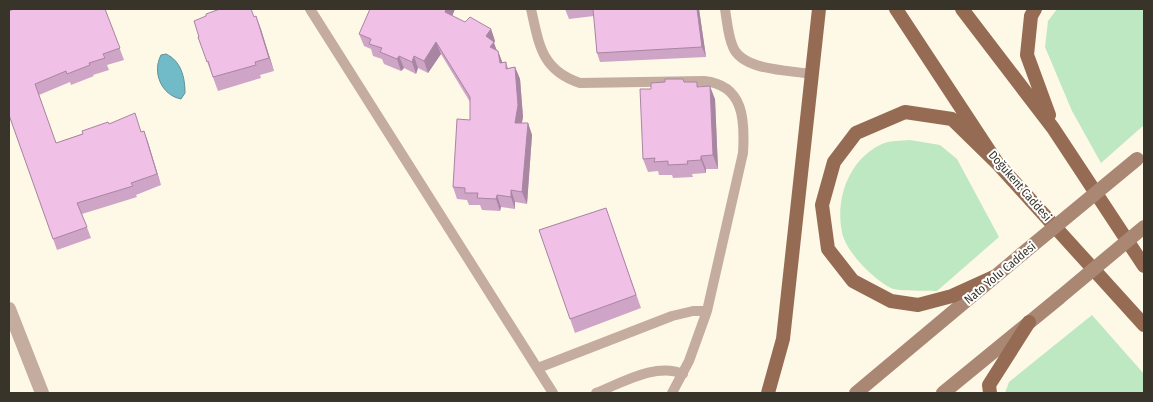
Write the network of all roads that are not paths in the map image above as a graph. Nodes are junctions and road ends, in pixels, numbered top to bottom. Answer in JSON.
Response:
{"nodes":[{"id":1,"x":310,"y":9,"type":"edge"},
{"id":2,"x":531,"y":9,"type":"edge"},
{"id":3,"x":726,"y":9,"type":"edge"},
{"id":4,"x":819,"y":9,"type":"edge"},
{"id":5,"x":896,"y":9,"type":"edge"},
{"id":6,"x":962,"y":9,"type":"edge"},
{"id":7,"x":1035,"y":9,"type":"edge"},
{"id":8,"x":811,"y":74,"type":"junction"},
{"id":9,"x":1053,"y":128,"type":"junction"},
{"id":10,"x":1140,"y":156,"type":"edge"},
{"id":11,"x":998,"y":164,"type":"junction"},
{"id":12,"x":1144,"y":227,"type":"edge"},
{"id":13,"x":1144,"y":266,"type":"edge"},
{"id":14,"x":994,"y":277,"type":"junction"},
{"id":15,"x":9,"y":309,"type":"edge"},
{"id":16,"x":707,"y":310,"type":"junction"},
{"id":17,"x":1030,"y":322,"type":"junction"},
{"id":18,"x":1144,"y":325,"type":"edge"},
{"id":19,"x":538,"y":368,"type":"junction"},
{"id":20,"x":683,"y":374,"type":"junction"},
{"id":21,"x":42,"y":393,"type":"edge"},
{"id":22,"x":553,"y":393,"type":"edge"},
{"id":23,"x":596,"y":393,"type":"edge"},
{"id":24,"x":672,"y":393,"type":"edge"},
{"id":25,"x":768,"y":393,"type":"edge"},
{"id":26,"x":856,"y":393,"type":"edge"},
{"id":27,"x":943,"y":393,"type":"edge"},
{"id":28,"x":990,"y":393,"type":"edge"}],
"edges":[{"from":1,"to":19,"type":"lane"},
{"from":2,"to":16,"type":"lane"},
{"from":3,"to":8,"type":"lane"},
{"from":4,"to":8,"type":"main road"},
{"from":5,"to":11,"type":"main road","name":"Doğukent Caddesi"},
{"from":6,"to":9,"type":"main road"},
{"from":7,"to":9,"type":"main road"},
{"from":8,"to":25,"type":"main road"},
{"from":9,"to":13,"type":"main road"},
{"from":10,"to":14,"type":"main road","name":"Nato Yolu Caddesi","bridge":true},
{"from":11,"to":14,"type":"main road"},
{"from":11,"to":18,"type":"main road","name":"Doğukent Caddesi"},
{"from":12,"to":17,"type":"main road","bridge":true},
{"from":14,"to":26,"type":"main road","name":"Nato Yolu Caddesi"},
{"from":15,"to":21,"type":"street"},
{"from":16,"to":19,"type":"lane"},
{"from":16,"to":20,"type":"lane"},
{"from":17,"to":27,"type":"main road"},
{"from":17,"to":28,"type":"main road"},
{"from":19,"to":22,"type":"lane"},
{"from":20,"to":23,"type":"lane"},
{"from":20,"to":24,"type":"lane"}]}
